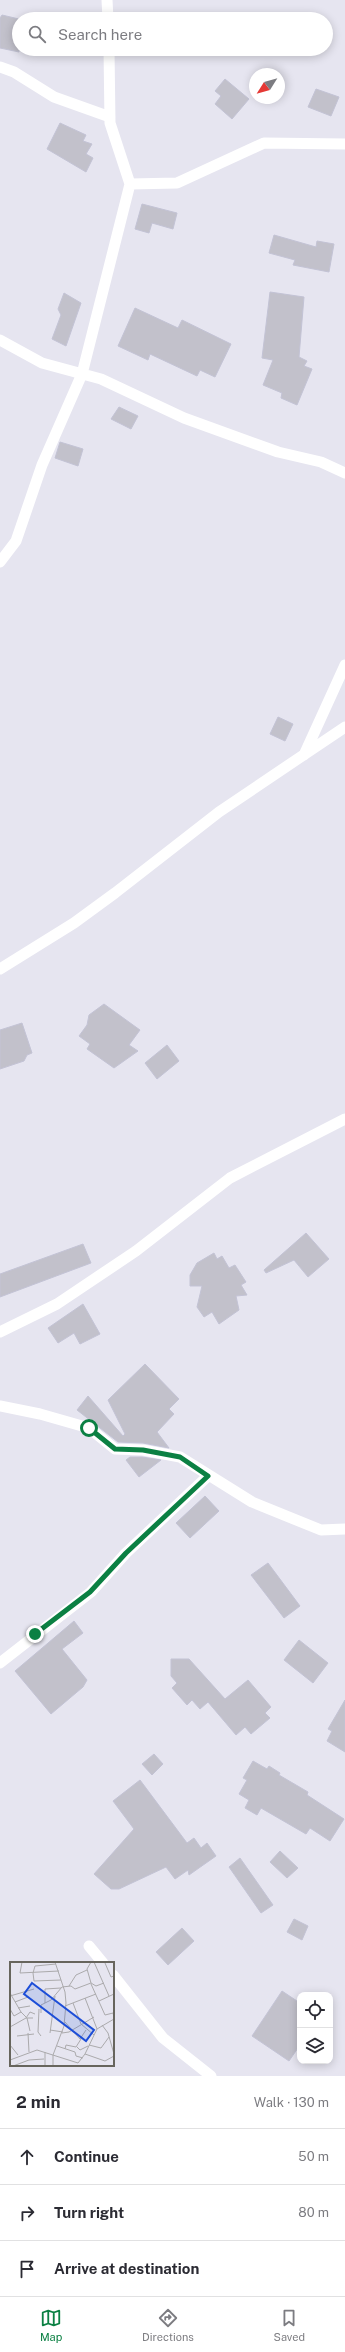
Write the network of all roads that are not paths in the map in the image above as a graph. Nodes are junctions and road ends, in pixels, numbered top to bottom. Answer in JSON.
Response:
{"nodes":[{"id":1,"x":108,"y":0,"type":"edge"},
{"id":2,"x":108,"y":12,"type":"edge"},
{"id":3,"x":109,"y":56,"type":"edge"},
{"id":4,"x":0,"y":67,"type":"edge"},
{"id":5,"x":110,"y":117,"type":"junction"},
{"id":6,"x":345,"y":144,"type":"edge"},
{"id":7,"x":130,"y":184,"type":"junction"},
{"id":8,"x":0,"y":340,"type":"edge"},
{"id":9,"x":82,"y":374,"type":"junction"},
{"id":10,"x":345,"y":473,"type":"edge"},
{"id":11,"x":0,"y":562,"type":"edge"},
{"id":12,"x":345,"y":664,"type":"edge"},
{"id":13,"x":345,"y":727,"type":"edge"},
{"id":14,"x":304,"y":756,"type":"junction"},
{"id":15,"x":0,"y":969,"type":"edge"},
{"id":16,"x":345,"y":1119,"type":"edge"},
{"id":17,"x":0,"y":1332,"type":"edge"},
{"id":18,"x":0,"y":1406,"type":"edge"},
{"id":19,"x":208,"y":1476,"type":"junction"},
{"id":20,"x":345,"y":1529,"type":"edge"},
{"id":21,"x":0,"y":1663,"type":"edge"},
{"id":22,"x":89,"y":1946,"type":"dead end"},
{"id":23,"x":102,"y":1962,"type":"edge"},
{"id":24,"x":114,"y":1975,"type":"edge"},
{"id":25,"x":211,"y":2076,"type":"edge"}],
"edges":[{"from":1,"to":2,"type":"street"},
{"from":3,"to":5,"type":"street"},
{"from":4,"to":5,"type":"street"},
{"from":5,"to":7,"type":"street"},
{"from":6,"to":7,"type":"street"},
{"from":7,"to":9,"type":"street"},
{"from":8,"to":9,"type":"street"},
{"from":9,"to":10,"type":"street"},
{"from":9,"to":11,"type":"street"},
{"from":12,"to":14,"type":"street"},
{"from":13,"to":14,"type":"street"},
{"from":14,"to":15,"type":"street"},
{"from":16,"to":17,"type":"street"},
{"from":18,"to":19,"type":"street"},
{"from":19,"to":20,"type":"street"},
{"from":19,"to":21,"type":"street"},
{"from":22,"to":23,"type":"street"},
{"from":24,"to":25,"type":"street"}]}
